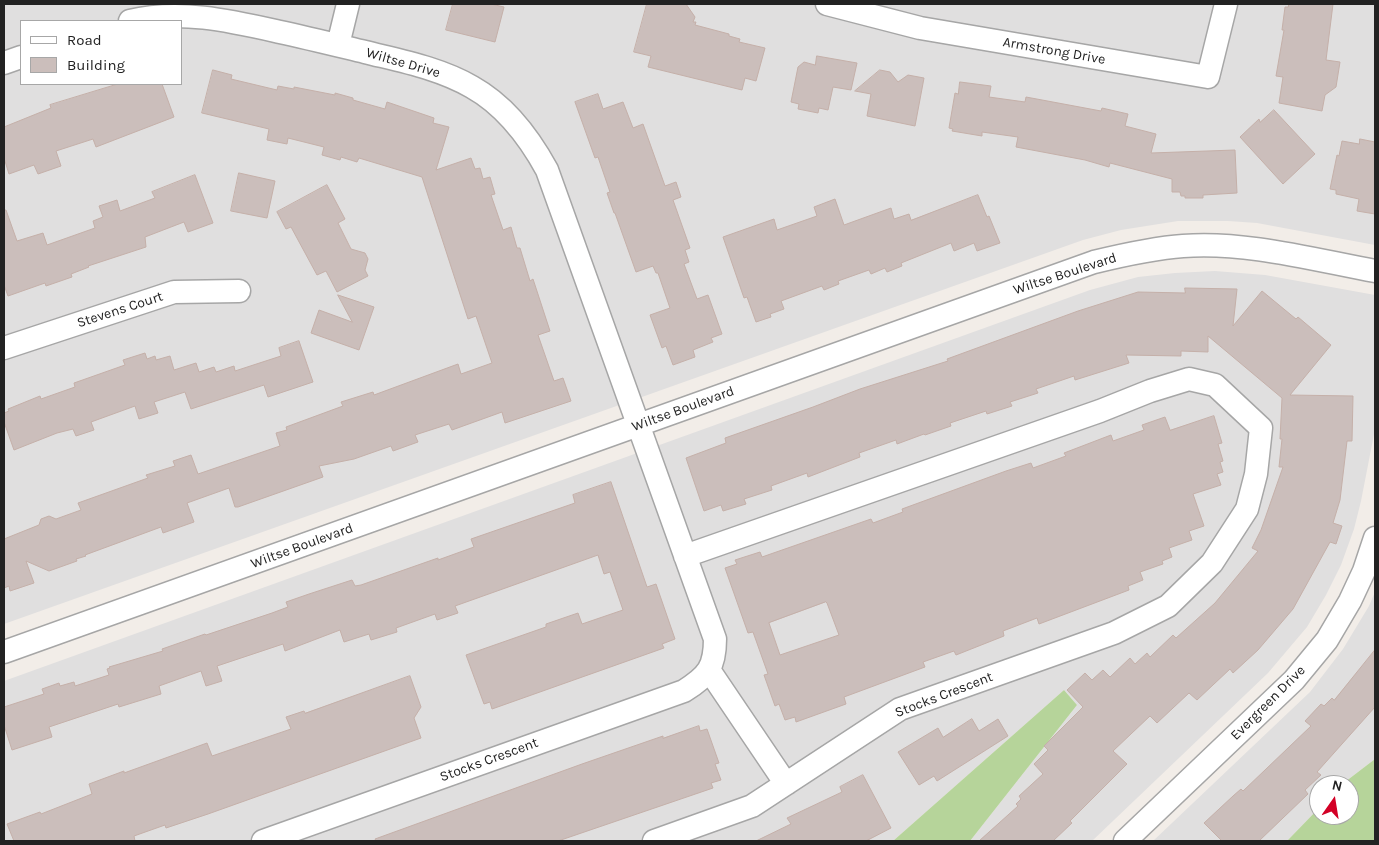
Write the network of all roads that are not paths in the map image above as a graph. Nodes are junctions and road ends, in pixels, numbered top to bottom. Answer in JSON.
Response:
{"nodes":[{"id":1,"x":348,"y":4,"type":"edge"},
{"id":2,"x":827,"y":4,"type":"edge"},
{"id":3,"x":1226,"y":4,"type":"edge"},
{"id":4,"x":138,"y":20,"type":"edge"},
{"id":5,"x":338,"y":45,"type":"junction"},
{"id":6,"x":20,"y":57,"type":"edge"},
{"id":7,"x":4,"y":63,"type":"edge"},
{"id":8,"x":1375,"y":271,"type":"edge"},
{"id":9,"x":239,"y":290,"type":"dead end"},
{"id":10,"x":4,"y":348,"type":"edge"},
{"id":11,"x":638,"y":426,"type":"junction"},
{"id":12,"x":1375,"y":538,"type":"edge"},
{"id":13,"x":685,"y":556,"type":"junction"},
{"id":14,"x":4,"y":652,"type":"edge"},
{"id":15,"x":709,"y":670,"type":"junction"},
{"id":16,"x":786,"y":784,"type":"junction"},
{"id":17,"x":263,"y":841,"type":"edge"},
{"id":18,"x":654,"y":841,"type":"edge"},
{"id":19,"x":1125,"y":841,"type":"edge"}],
"edges":[{"from":1,"to":5,"type":"street"},
{"from":2,"to":3,"type":"street","name":"Armstrong Drive"},
{"from":4,"to":5,"type":"street","name":"Wiltse Drive"},
{"from":5,"to":11,"type":"street","name":"Wiltse Drive"},
{"from":6,"to":7,"type":"street"},
{"from":8,"to":11,"type":"street","name":"Wiltse Boulevard"},
{"from":9,"to":10,"type":"street","name":"Stevens Court"},
{"from":11,"to":13,"type":"street"},
{"from":11,"to":14,"type":"street","name":"Wiltse Boulevard"},
{"from":12,"to":19,"type":"street","name":"Evergreen Drive"},
{"from":13,"to":15,"type":"street"},
{"from":13,"to":16,"type":"street","name":"Stocks Crescent"},
{"from":15,"to":16,"type":"street"},
{"from":15,"to":17,"type":"street","name":"Stocks Crescent"},
{"from":16,"to":18,"type":"street","name":"Stocks Crescent"}]}
